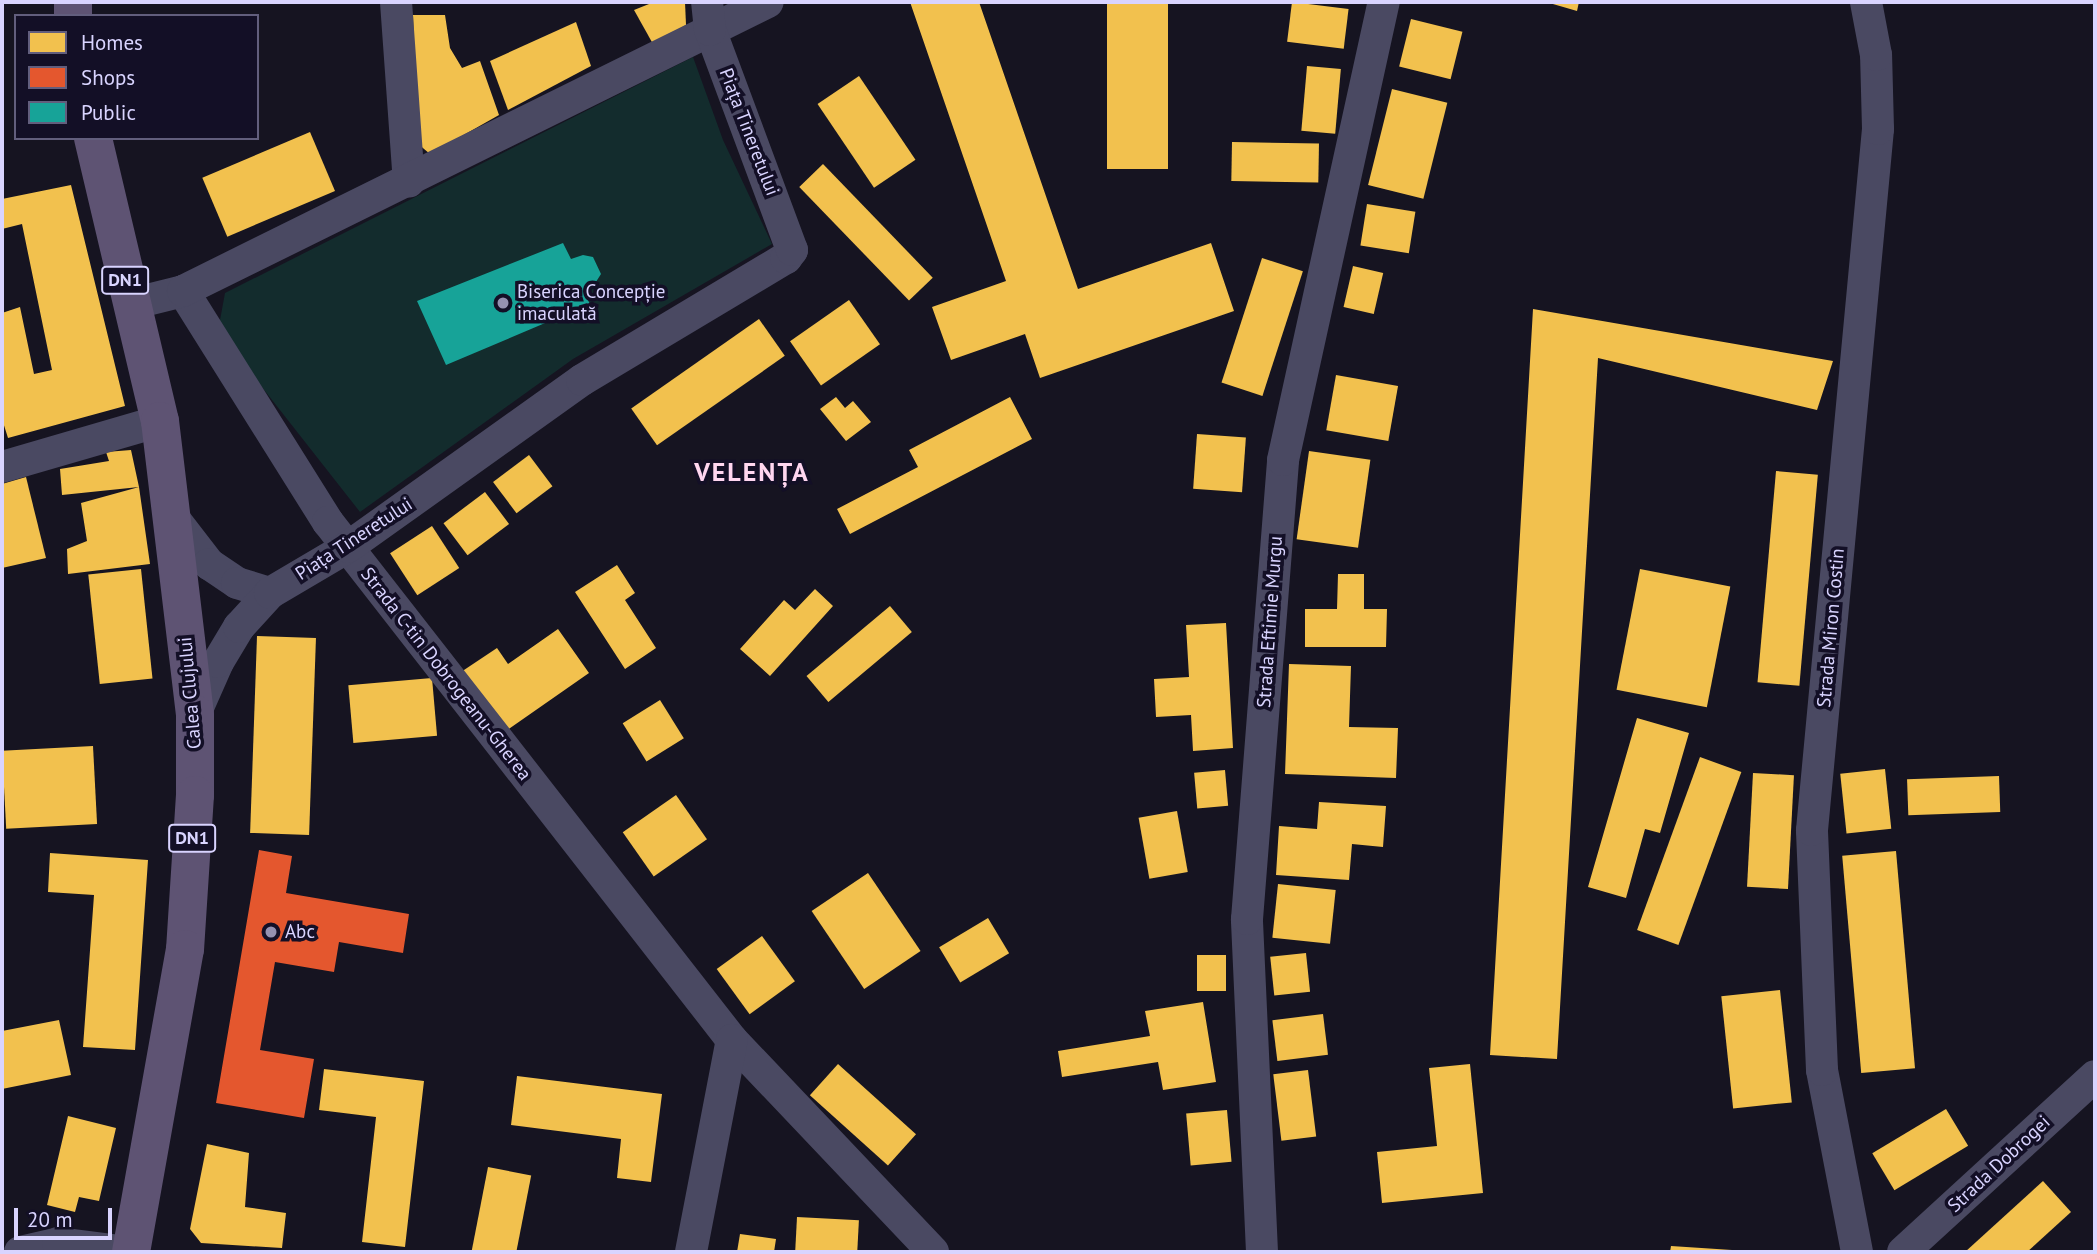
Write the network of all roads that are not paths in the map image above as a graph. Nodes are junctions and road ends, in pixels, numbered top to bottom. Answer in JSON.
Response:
{"nodes":[{"id":1,"x":396,"y":2,"type":"edge"},
{"id":2,"x":768,"y":2,"type":"edge"},
{"id":3,"x":1384,"y":2,"type":"edge"},
{"id":4,"x":1866,"y":2,"type":"edge"},
{"id":5,"x":708,"y":16,"type":"edge"},
{"id":6,"x":93,"y":140,"type":"edge"},
{"id":7,"x":409,"y":182,"type":"junction"},
{"id":8,"x":183,"y":291,"type":"junction"},
{"id":9,"x":131,"y":304,"type":"junction"},
{"id":10,"x":160,"y":421,"type":"junction"},
{"id":11,"x":2,"y":467,"type":"edge"},
{"id":12,"x":172,"y":516,"type":"junction"},
{"id":13,"x":348,"y":548,"type":"junction"},
{"id":14,"x":271,"y":593,"type":"junction"},
{"id":15,"x":195,"y":714,"type":"junction"},
{"id":16,"x":732,"y":1040,"type":"junction"},
{"id":17,"x":2095,"y":1076,"type":"edge"},
{"id":18,"x":20,"y":1252,"type":"edge"},
{"id":19,"x":130,"y":1252,"type":"edge"},
{"id":20,"x":691,"y":1252,"type":"edge"},
{"id":21,"x":933,"y":1252,"type":"edge"},
{"id":22,"x":1262,"y":1252,"type":"edge"},
{"id":23,"x":1857,"y":1252,"type":"edge"},
{"id":24,"x":1903,"y":1252,"type":"edge"}],
"edges":[{"from":1,"to":7,"type":"street"},
{"from":2,"to":5,"type":"street"},
{"from":3,"to":22,"type":"street","name":"Strada Eftimie Murgu"},
{"from":4,"to":23,"type":"street","name":"Strada Miron Costin"},
{"from":5,"to":7,"type":"street"},
{"from":5,"to":13,"type":"street","name":"Piața Tineretului"},
{"from":6,"to":9,"type":"main road","name":"Calea Clujului","number":"DN1"},
{"from":7,"to":8,"type":"street"},
{"from":8,"to":9,"type":"street"},
{"from":8,"to":13,"type":"street","name":"Strada C-tin Dobrogeanu-Gherea"},
{"from":9,"to":10,"type":"main road","name":"Calea Clujului","number":"DN1"},
{"from":10,"to":11,"type":"street"},
{"from":10,"to":12,"type":"main road","name":"Calea Clujului","number":"DN1"},
{"from":12,"to":14,"type":"street"},
{"from":12,"to":15,"type":"main road","name":"Calea Clujului","number":"DN1"},
{"from":13,"to":14,"type":"street","name":"Piața Tineretului"},
{"from":13,"to":16,"type":"street","name":"Strada C-tin Dobrogeanu-Gherea"},
{"from":14,"to":15,"type":"street","name":"Piața Tineretului"},
{"from":15,"to":19,"type":"main road","name":"Calea Clujului","number":"DN1"},
{"from":16,"to":20,"type":"street"},
{"from":16,"to":21,"type":"street","name":"Strada C-tin Dobrogeanu-Gherea"},
{"from":17,"to":24,"type":"street","name":"Strada Dobrogei"},
{"from":18,"to":19,"type":"street"}]}
